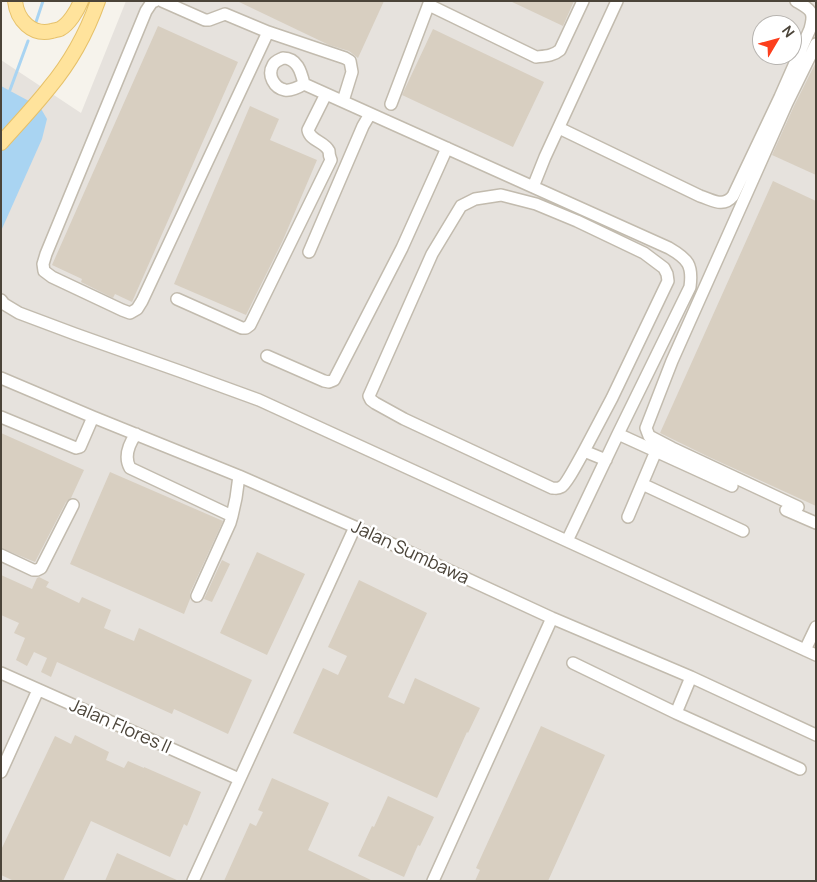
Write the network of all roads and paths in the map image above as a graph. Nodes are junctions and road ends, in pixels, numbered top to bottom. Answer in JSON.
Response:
{"nodes":[{"id":1,"x":15,"y":1,"type":"edge"},
{"id":2,"x":81,"y":1,"type":"edge"},
{"id":3,"x":98,"y":1,"type":"edge"},
{"id":4,"x":155,"y":1,"type":"edge"},
{"id":5,"x":162,"y":1,"type":"edge"},
{"id":6,"x":583,"y":1,"type":"edge"},
{"id":7,"x":617,"y":1,"type":"edge"},
{"id":8,"x":796,"y":1,"type":"edge"},
{"id":9,"x":430,"y":3,"type":"edge"},
{"id":10,"x":268,"y":32,"type":"junction"},
{"id":11,"x":816,"y":44,"type":"edge"},
{"id":12,"x":304,"y":84,"type":"dead end"},
{"id":13,"x":326,"y":94,"type":"junction"},
{"id":14,"x":343,"y":101,"type":"junction"},
{"id":15,"x":391,"y":104,"type":"dead end"},
{"id":16,"x":370,"y":114,"type":"junction"},
{"id":17,"x":559,"y":128,"type":"junction"},
{"id":18,"x":1,"y":143,"type":"edge"},
{"id":19,"x":447,"y":148,"type":"junction"},
{"id":20,"x":533,"y":187,"type":"junction"},
{"id":21,"x":309,"y":252,"type":"dead end"},
{"id":22,"x":177,"y":299,"type":"dead end"},
{"id":23,"x":1,"y":300,"type":"edge"},
{"id":24,"x":266,"y":356,"type":"dead end"},
{"id":25,"x":1,"y":378,"type":"edge"},
{"id":26,"x":1,"y":418,"type":"edge"},
{"id":27,"x":90,"y":425,"type":"junction"},
{"id":28,"x":618,"y":434,"type":"junction"},
{"id":29,"x":134,"y":437,"type":"junction"},
{"id":30,"x":584,"y":451,"type":"junction"},
{"id":31,"x":656,"y":451,"type":"junction"},
{"id":32,"x":606,"y":460,"type":"junction"},
{"id":33,"x":239,"y":476,"type":"junction"},
{"id":34,"x":642,"y":484,"type":"junction"},
{"id":35,"x":73,"y":505,"type":"dead end"},
{"id":36,"x":798,"y":507,"type":"dead end"},
{"id":37,"x":232,"y":516,"type":"junction"},
{"id":38,"x":628,"y":517,"type":"dead end"},
{"id":39,"x":816,"y":523,"type":"edge"},
{"id":40,"x":354,"y":527,"type":"junction"},
{"id":41,"x":743,"y":531,"type":"dead end"},
{"id":42,"x":567,"y":540,"type":"junction"},
{"id":43,"x":1,"y":555,"type":"edge"},
{"id":44,"x":197,"y":596,"type":"dead end"},
{"id":45,"x":552,"y":618,"type":"junction"},
{"id":46,"x":816,"y":627,"type":"edge"},
{"id":47,"x":810,"y":652,"type":"edge"},
{"id":48,"x":573,"y":663,"type":"dead end"},
{"id":49,"x":1,"y":673,"type":"edge"},
{"id":50,"x":690,"y":682,"type":"junction"},
{"id":51,"x":38,"y":690,"type":"junction"},
{"id":52,"x":676,"y":714,"type":"junction"},
{"id":53,"x":816,"y":734,"type":"edge"},
{"id":54,"x":800,"y":769,"type":"dead end"},
{"id":55,"x":1,"y":772,"type":"edge"},
{"id":56,"x":239,"y":780,"type":"junction"},
{"id":57,"x":193,"y":881,"type":"edge"},
{"id":58,"x":434,"y":881,"type":"edge"}],
"edges":[{"from":1,"to":2,"type":"main road"},
{"from":3,"to":18,"type":"main road"},
{"from":4,"to":10,"type":"street"},
{"from":5,"to":10,"type":"street"},
{"from":6,"to":9,"type":"street"},
{"from":7,"to":17,"type":"street"},
{"from":8,"to":17,"type":"street"},
{"from":9,"to":15,"type":"street"},
{"from":10,"to":14,"type":"street"},
{"from":11,"to":36,"type":"street"},
{"from":12,"to":13,"type":"street"},
{"from":13,"to":14,"type":"street"},
{"from":13,"to":22,"type":"street"},
{"from":14,"to":16,"type":"street"},
{"from":16,"to":19,"type":"street"},
{"from":16,"to":21,"type":"street"},
{"from":17,"to":20,"type":"street"},
{"from":19,"to":20,"type":"street"},
{"from":19,"to":24,"type":"street"},
{"from":20,"to":28,"type":"street"},
{"from":23,"to":42,"type":"street"},
{"from":25,"to":27,"type":"street","name":"Jalan Sumbawa"},
{"from":26,"to":27,"type":"street"},
{"from":27,"to":29,"type":"street","name":"Jalan Sumbawa"},
{"from":28,"to":31,"type":"street"},
{"from":28,"to":32,"type":"street"},
{"from":29,"to":33,"type":"street","name":"Jalan Sumbawa"},
{"from":29,"to":37,"type":"street"},
{"from":30,"to":30,"type":"street"},
{"from":30,"to":32,"type":"street"},
{"from":31,"to":34,"type":"street"},
{"from":31,"to":39,"type":"street"},
{"from":32,"to":42,"type":"street"},
{"from":33,"to":37,"type":"street"},
{"from":33,"to":40,"type":"street","name":"Jalan Sumbawa"},
{"from":34,"to":38,"type":"street"},
{"from":34,"to":41,"type":"street"},
{"from":35,"to":43,"type":"street"},
{"from":37,"to":44,"type":"street"},
{"from":40,"to":45,"type":"street","name":"Jalan Sumbawa"},
{"from":40,"to":56,"type":"street"},
{"from":42,"to":47,"type":"street"},
{"from":45,"to":50,"type":"street","name":"Jalan Sumbawa"},
{"from":45,"to":58,"type":"street"},
{"from":46,"to":47,"type":"street"},
{"from":48,"to":52,"type":"street"},
{"from":49,"to":51,"type":"street","name":"Jalan Flores II"},
{"from":50,"to":52,"type":"street"},
{"from":50,"to":53,"type":"street","name":"Jalan Sumbawa"},
{"from":51,"to":55,"type":"street"},
{"from":51,"to":56,"type":"street","name":"Jalan Flores II"},
{"from":52,"to":54,"type":"street"},
{"from":56,"to":57,"type":"street"}]}
